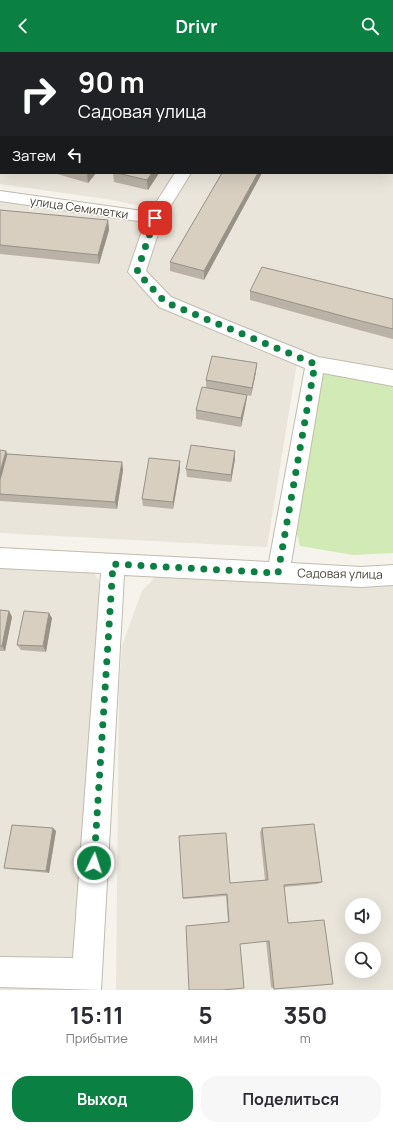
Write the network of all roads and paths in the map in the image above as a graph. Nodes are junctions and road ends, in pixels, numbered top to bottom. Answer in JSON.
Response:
{"nodes":[{"id":1,"x":182,"y":174,"type":"edge"},
{"id":2,"x":0,"y":196,"type":"edge"},
{"id":3,"x":155,"y":218,"type":"junction"},
{"id":4,"x":315,"y":364,"type":"junction"},
{"id":5,"x":393,"y":378,"type":"edge"},
{"id":6,"x":0,"y":558,"type":"edge"},
{"id":7,"x":113,"y":564,"type":"junction"},
{"id":8,"x":278,"y":573,"type":"junction"},
{"id":9,"x":393,"y":575,"type":"edge"},
{"id":10,"x":0,"y":972,"type":"edge"},
{"id":11,"x":87,"y":982,"type":"edge"}],
"edges":[{"from":1,"to":3,"type":"street"},
{"from":2,"to":3,"type":"street","name":"улица Семилетки"},
{"from":3,"to":4,"type":"street"},
{"from":4,"to":5,"type":"street"},
{"from":4,"to":8,"type":"street"},
{"from":6,"to":7,"type":"street","name":"Садовая улица"},
{"from":7,"to":8,"type":"street","name":"Садовая улица"},
{"from":7,"to":11,"type":"street"},
{"from":8,"to":9,"type":"street","name":"Садовая улица"},
{"from":10,"to":11,"type":"street"}]}
